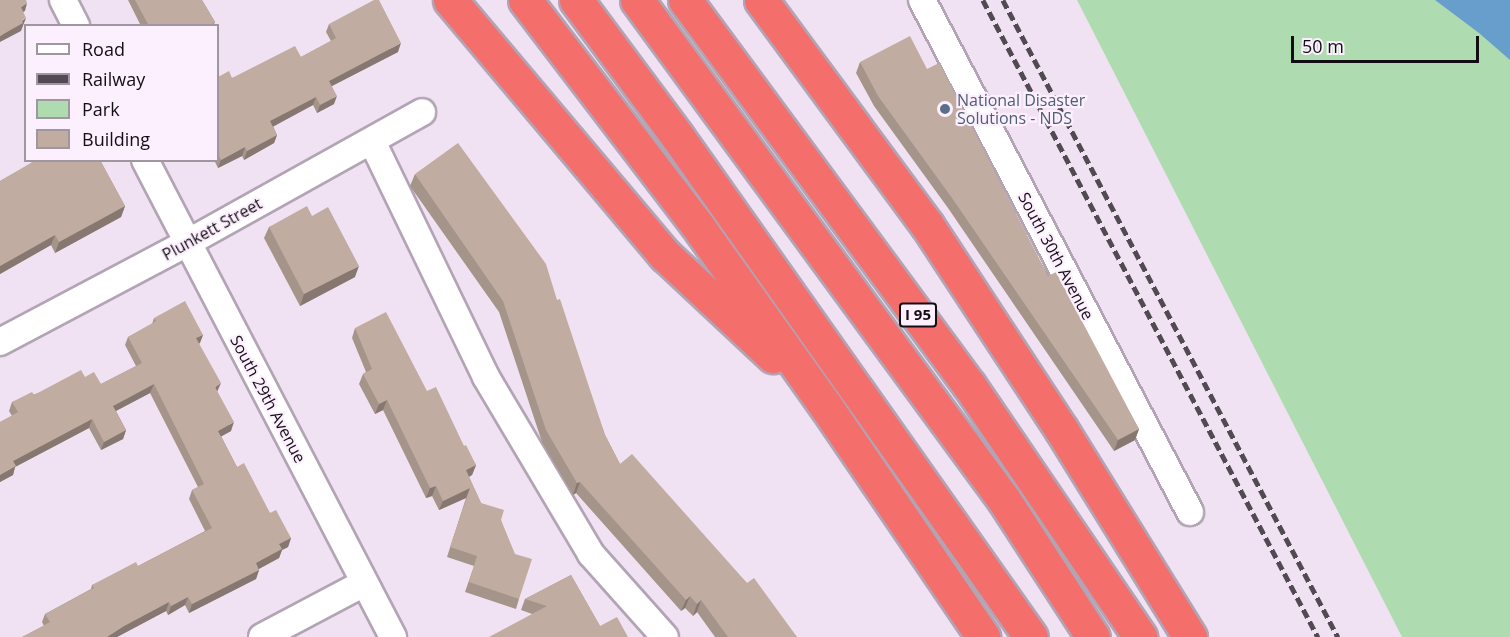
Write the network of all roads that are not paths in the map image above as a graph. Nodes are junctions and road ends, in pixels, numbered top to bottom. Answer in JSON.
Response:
{"nodes":[{"id":1,"x":63,"y":0,"type":"edge"},
{"id":2,"x":450,"y":0,"type":"edge"},
{"id":3,"x":525,"y":0,"type":"edge"},
{"id":4,"x":576,"y":0,"type":"edge"},
{"id":5,"x":637,"y":0,"type":"edge"},
{"id":6,"x":685,"y":0,"type":"edge"},
{"id":7,"x":761,"y":0,"type":"edge"},
{"id":8,"x":922,"y":0,"type":"edge"},
{"id":9,"x":75,"y":24,"type":"edge"},
{"id":10,"x":422,"y":112,"type":"dead end"},
{"id":11,"x":372,"y":141,"type":"junction"},
{"id":12,"x":146,"y":162,"type":"edge"},
{"id":13,"x":187,"y":243,"type":"junction"},
{"id":14,"x":0,"y":342,"type":"edge"},
{"id":15,"x":825,"y":405,"type":"junction"},
{"id":16,"x":1190,"y":512,"type":"dead end"},
{"id":17,"x":364,"y":583,"type":"junction"},
{"id":18,"x":262,"y":637,"type":"edge"},
{"id":19,"x":393,"y":637,"type":"edge"},
{"id":20,"x":665,"y":637,"type":"edge"},
{"id":21,"x":982,"y":637,"type":"edge"},
{"id":22,"x":1031,"y":637,"type":"edge"},
{"id":23,"x":1093,"y":637,"type":"edge"},
{"id":24,"x":1140,"y":637,"type":"edge"},
{"id":25,"x":1190,"y":637,"type":"edge"}],
"edges":[{"from":1,"to":9,"type":"street"},
{"from":2,"to":15,"type":"highway"},
{"from":3,"to":15,"type":"highway"},
{"from":4,"to":22,"type":"highway"},
{"from":5,"to":23,"type":"highway"},
{"from":6,"to":24,"type":"highway","number":"I 95"},
{"from":7,"to":25,"type":"highway"},
{"from":8,"to":16,"type":"street","name":"South 30th Avenue"},
{"from":10,"to":11,"type":"street","name":"Plunkett Street"},
{"from":11,"to":13,"type":"street","name":"Plunkett Street"},
{"from":11,"to":20,"type":"street"},
{"from":12,"to":13,"type":"street","name":"South 29th Avenue"},
{"from":13,"to":14,"type":"street","name":"Plunkett Street"},
{"from":13,"to":17,"type":"street","name":"South 29th Avenue"},
{"from":15,"to":21,"type":"highway"},
{"from":17,"to":18,"type":"street"},
{"from":17,"to":19,"type":"street","name":"South 29th Avenue"}]}
